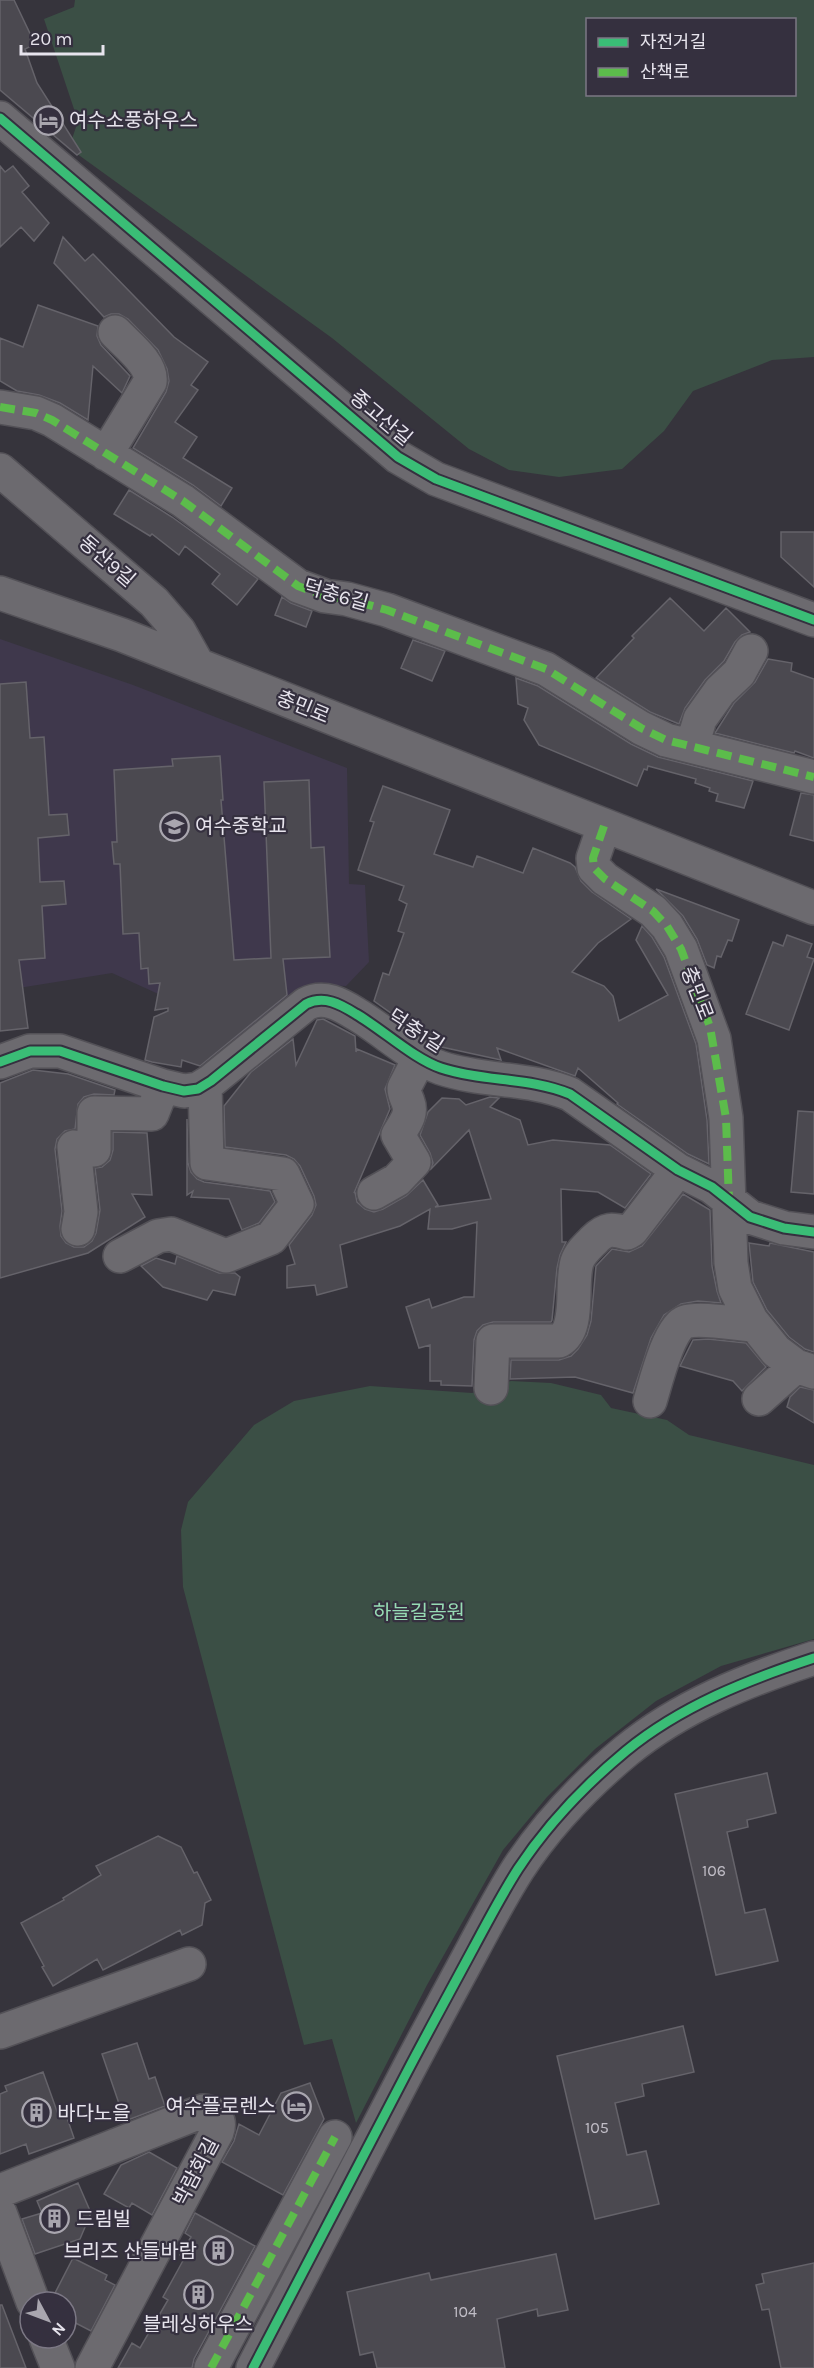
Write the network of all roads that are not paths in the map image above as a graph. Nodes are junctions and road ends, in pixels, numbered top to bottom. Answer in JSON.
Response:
{"nodes":[{"id":1,"x":0,"y":118,"type":"edge"},
{"id":2,"x":115,"y":332,"type":"dead end"},
{"id":3,"x":0,"y":407,"type":"edge"},
{"id":4,"x":106,"y":454,"type":"junction"},
{"id":5,"x":0,"y":470,"type":"edge"},
{"id":6,"x":0,"y":593,"type":"edge"},
{"id":7,"x":814,"y":620,"type":"edge"},
{"id":8,"x":752,"y":651,"type":"dead end"},
{"id":9,"x":198,"y":665,"type":"junction"},
{"id":10,"x":692,"y":746,"type":"junction"},
{"id":11,"x":814,"y":777,"type":"edge"},
{"id":12,"x":604,"y":825,"type":"junction"},
{"id":13,"x":814,"y":908,"type":"edge"},
{"id":14,"x":420,"y":1057,"type":"junction"},
{"id":15,"x":0,"y":1062,"type":"edge"},
{"id":16,"x":205,"y":1085,"type":"junction"},
{"id":17,"x":163,"y":1086,"type":"junction"},
{"id":18,"x":678,"y":1170,"type":"junction"},
{"id":19,"x":374,"y":1193,"type":"dead end"},
{"id":20,"x":729,"y":1202,"type":"junction"},
{"id":21,"x":78,"y":1229,"type":"dead end"},
{"id":22,"x":814,"y":1232,"type":"edge"},
{"id":23,"x":120,"y":1256,"type":"dead end"},
{"id":24,"x":754,"y":1325,"type":"junction"},
{"id":25,"x":805,"y":1369,"type":"edge"},
{"id":26,"x":491,"y":1388,"type":"dead end"},
{"id":27,"x":759,"y":1399,"type":"dead end"},
{"id":28,"x":650,"y":1401,"type":"dead end"},
{"id":29,"x":814,"y":1658,"type":"edge"},
{"id":30,"x":189,"y":1964,"type":"dead end"},
{"id":31,"x":0,"y":2032,"type":"edge"},
{"id":32,"x":335,"y":2137,"type":"dead end"},
{"id":33,"x":0,"y":2191,"type":"edge"},
{"id":34,"x":0,"y":2213,"type":"edge"},
{"id":35,"x":29,"y":2290,"type":"edge"},
{"id":36,"x":51,"y":2350,"type":"edge"},
{"id":37,"x":58,"y":2368,"type":"edge"},
{"id":38,"x":92,"y":2368,"type":"edge"},
{"id":39,"x":212,"y":2368,"type":"edge"},
{"id":40,"x":253,"y":2368,"type":"edge"}],
"edges":[{"from":1,"to":7,"type":"street","name":"종고산길"},
{"from":2,"to":4,"type":"street"},
{"from":3,"to":4,"type":"street","name":"덕충6길"},
{"from":4,"to":10,"type":"street","name":"덕충6길"},
{"from":5,"to":9,"type":"street","name":"동산9길"},
{"from":6,"to":9,"type":"street","name":"충민로"},
{"from":8,"to":10,"type":"street"},
{"from":9,"to":12,"type":"street","name":"충민로"},
{"from":10,"to":11,"type":"street","name":"덕충6길"},
{"from":12,"to":13,"type":"street","name":"충민로"},
{"from":12,"to":20,"type":"street","name":"충민로"},
{"from":14,"to":16,"type":"street","name":"덕충1길"},
{"from":14,"to":18,"type":"street","name":"덕충1길"},
{"from":14,"to":19,"type":"street"},
{"from":15,"to":17,"type":"street"},
{"from":16,"to":17,"type":"street"},
{"from":16,"to":23,"type":"street"},
{"from":17,"to":21,"type":"street"},
{"from":18,"to":20,"type":"street","name":"덕충1길"},
{"from":18,"to":26,"type":"street"},
{"from":20,"to":22,"type":"street","name":"덕충1길"},
{"from":20,"to":24,"type":"street"},
{"from":24,"to":25,"type":"street"},
{"from":24,"to":28,"type":"street"},
{"from":25,"to":27,"type":"street"},
{"from":29,"to":40,"type":"street"},
{"from":30,"to":31,"type":"street"},
{"from":32,"to":39,"type":"street"},
{"from":33,"to":38,"type":"street","name":"박람회길"},
{"from":34,"to":35,"type":"street"},
{"from":36,"to":37,"type":"street"}]}
